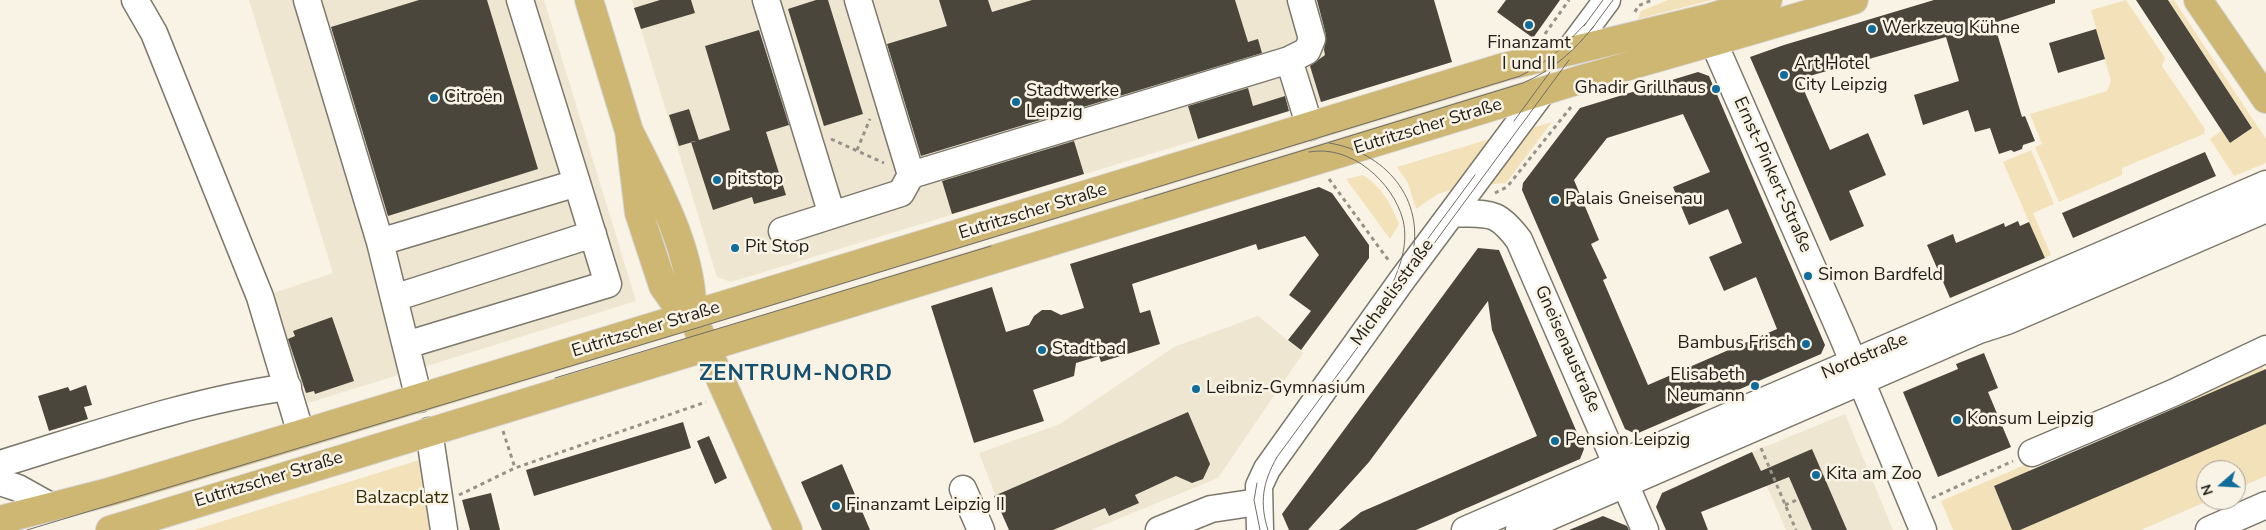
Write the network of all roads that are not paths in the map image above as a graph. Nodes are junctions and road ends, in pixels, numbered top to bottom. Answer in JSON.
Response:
{"nodes":[{"id":1,"x":135,"y":0,"type":"edge"},
{"id":2,"x":307,"y":0,"type":"edge"},
{"id":3,"x":520,"y":0,"type":"edge"},
{"id":4,"x":589,"y":0,"type":"edge"},
{"id":5,"x":766,"y":0,"type":"edge"},
{"id":6,"x":858,"y":0,"type":"edge"},
{"id":7,"x":1301,"y":0,"type":"edge"},
{"id":8,"x":1607,"y":0,"type":"edge"},
{"id":9,"x":1765,"y":0,"type":"edge"},
{"id":10,"x":1854,"y":0,"type":"edge"},
{"id":11,"x":2198,"y":0,"type":"edge"},
{"id":12,"x":1713,"y":40,"type":"junction"},
{"id":13,"x":1569,"y":51,"type":"junction"},
{"id":14,"x":1289,"y":60,"type":"junction"},
{"id":15,"x":1542,"y":92,"type":"junction"},
{"id":16,"x":2266,"y":99,"type":"edge"},
{"id":17,"x":1310,"y":127,"type":"junction"},
{"id":18,"x":911,"y":175,"type":"junction"},
{"id":19,"x":577,"y":183,"type":"junction"},
{"id":20,"x":2266,"y":184,"type":"edge"},
{"id":21,"x":2266,"y":209,"type":"edge"},
{"id":22,"x":1452,"y":213,"type":"junction"},
{"id":23,"x":832,"y":215,"type":"junction"},
{"id":24,"x":782,"y":231,"type":"dead end"},
{"id":25,"x":593,"y":234,"type":"junction"},
{"id":26,"x":380,"y":242,"type":"junction"},
{"id":27,"x":394,"y":298,"type":"junction"},
{"id":28,"x":692,"y":316,"type":"junction"},
{"id":29,"x":406,"y":345,"type":"junction"},
{"id":30,"x":706,"y":346,"type":"junction"},
{"id":31,"x":2266,"y":349,"type":"edge"},
{"id":32,"x":1857,"y":372,"type":"junction"},
{"id":33,"x":288,"y":387,"type":"junction"},
{"id":34,"x":419,"y":399,"type":"junction"},
{"id":35,"x":429,"y":431,"type":"junction"},
{"id":36,"x":301,"y":434,"type":"junction"},
{"id":37,"x":2032,"y":452,"type":"road end"},
{"id":38,"x":0,"y":464,"type":"edge"},
{"id":39,"x":1621,"y":474,"type":"junction"},
{"id":40,"x":0,"y":482,"type":"edge"},
{"id":41,"x":963,"y":489,"type":"dead end"},
{"id":42,"x":1258,"y":502,"type":"junction"},
{"id":43,"x":2266,"y":505,"type":"edge"},
{"id":44,"x":52,"y":507,"type":"junction"},
{"id":45,"x":0,"y":520,"type":"edge"},
{"id":46,"x":110,"y":530,"type":"edge"},
{"id":47,"x":444,"y":530,"type":"edge"},
{"id":48,"x":788,"y":530,"type":"edge"},
{"id":49,"x":981,"y":530,"type":"edge"},
{"id":50,"x":1160,"y":530,"type":"edge"},
{"id":51,"x":1260,"y":530,"type":"edge"},
{"id":52,"x":1465,"y":530,"type":"edge"},
{"id":53,"x":1519,"y":530,"type":"edge"},
{"id":54,"x":1645,"y":530,"type":"edge"},
{"id":55,"x":1924,"y":530,"type":"edge"},
{"id":56,"x":2209,"y":530,"type":"edge"}],
"edges":[{"from":1,"to":33,"type":"street","name":"Eutritzscher Straße"},
{"from":2,"to":26,"type":"street"},
{"from":3,"to":19,"type":"street"},
{"from":4,"to":28,"type":"main road"},
{"from":5,"to":23,"type":"street"},
{"from":6,"to":18,"type":"street"},
{"from":7,"to":14,"type":"street"},
{"from":8,"to":13,"type":"street"},
{"from":9,"to":13,"type":"main road","name":"Eutritzscher Straße"},
{"from":10,"to":12,"type":"main road","name":"Eutritzscher Straße"},
{"from":11,"to":16,"type":"main road"},
{"from":12,"to":15,"type":"main road","name":"Eutritzscher Straße"},
{"from":12,"to":32,"type":"street","name":"Ernst-Pinkert-Straße"},
{"from":13,"to":17,"type":"main road","name":"Eutritzscher Straße"},
{"from":14,"to":17,"type":"street"},
{"from":14,"to":18,"type":"street"},
{"from":15,"to":22,"type":"street","name":"Michaelisstraße"},
{"from":15,"to":30,"type":"main road","name":"Eutritzscher Straße"},
{"from":17,"to":28,"type":"main road","name":"Eutritzscher Straße"},
{"from":18,"to":23,"type":"street"},
{"from":19,"to":25,"type":"street"},
{"from":19,"to":26,"type":"street"},
{"from":20,"to":32,"type":"street","name":"Nordstraße"},
{"from":21,"to":32,"type":"street","name":"Nordstraße"},
{"from":22,"to":39,"type":"street","name":"Gneisenaustraße"},
{"from":22,"to":42,"type":"street","name":"Michaelisstraße"},
{"from":23,"to":24,"type":"street"},
{"from":25,"to":27,"type":"street"},
{"from":25,"to":29,"type":"street"},
{"from":26,"to":27,"type":"street"},
{"from":27,"to":29,"type":"street"},
{"from":28,"to":30,"type":"main road"},
{"from":28,"to":34,"type":"main road","name":"Eutritzscher Straße"},
{"from":29,"to":34,"type":"street"},
{"from":30,"to":35,"type":"main road","name":"Eutritzscher Straße"},
{"from":30,"to":48,"type":"main road"},
{"from":31,"to":37,"type":"street"},
{"from":32,"to":39,"type":"street","name":"Nordstraße"},
{"from":32,"to":39,"type":"street","name":"Nordstraße"},
{"from":32,"to":55,"type":"street","name":"Ernst-Pinkert-Straße"},
{"from":33,"to":36,"type":"street","name":"Eutritzscher Straße"},
{"from":33,"to":38,"type":"street"},
{"from":34,"to":36,"type":"main road","name":"Eutritzscher Straße"},
{"from":35,"to":46,"type":"main road","name":"Eutritzscher Straße"},
{"from":35,"to":47,"type":"street"},
{"from":36,"to":44,"type":"main road","name":"Eutritzscher Straße"},
{"from":39,"to":52,"type":"street","name":"Nordstraße"},
{"from":39,"to":53,"type":"street","name":"Nordstraße"},
{"from":39,"to":54,"type":"street","name":"Gneisenaustraße"},
{"from":40,"to":44,"type":"street"},
{"from":41,"to":49,"type":"street"},
{"from":42,"to":50,"type":"street"},
{"from":42,"to":51,"type":"street","name":"Michaelisstraße"},
{"from":43,"to":56,"type":"street"},
{"from":44,"to":45,"type":"main road","name":"Eutritzscher Straße"}]}
